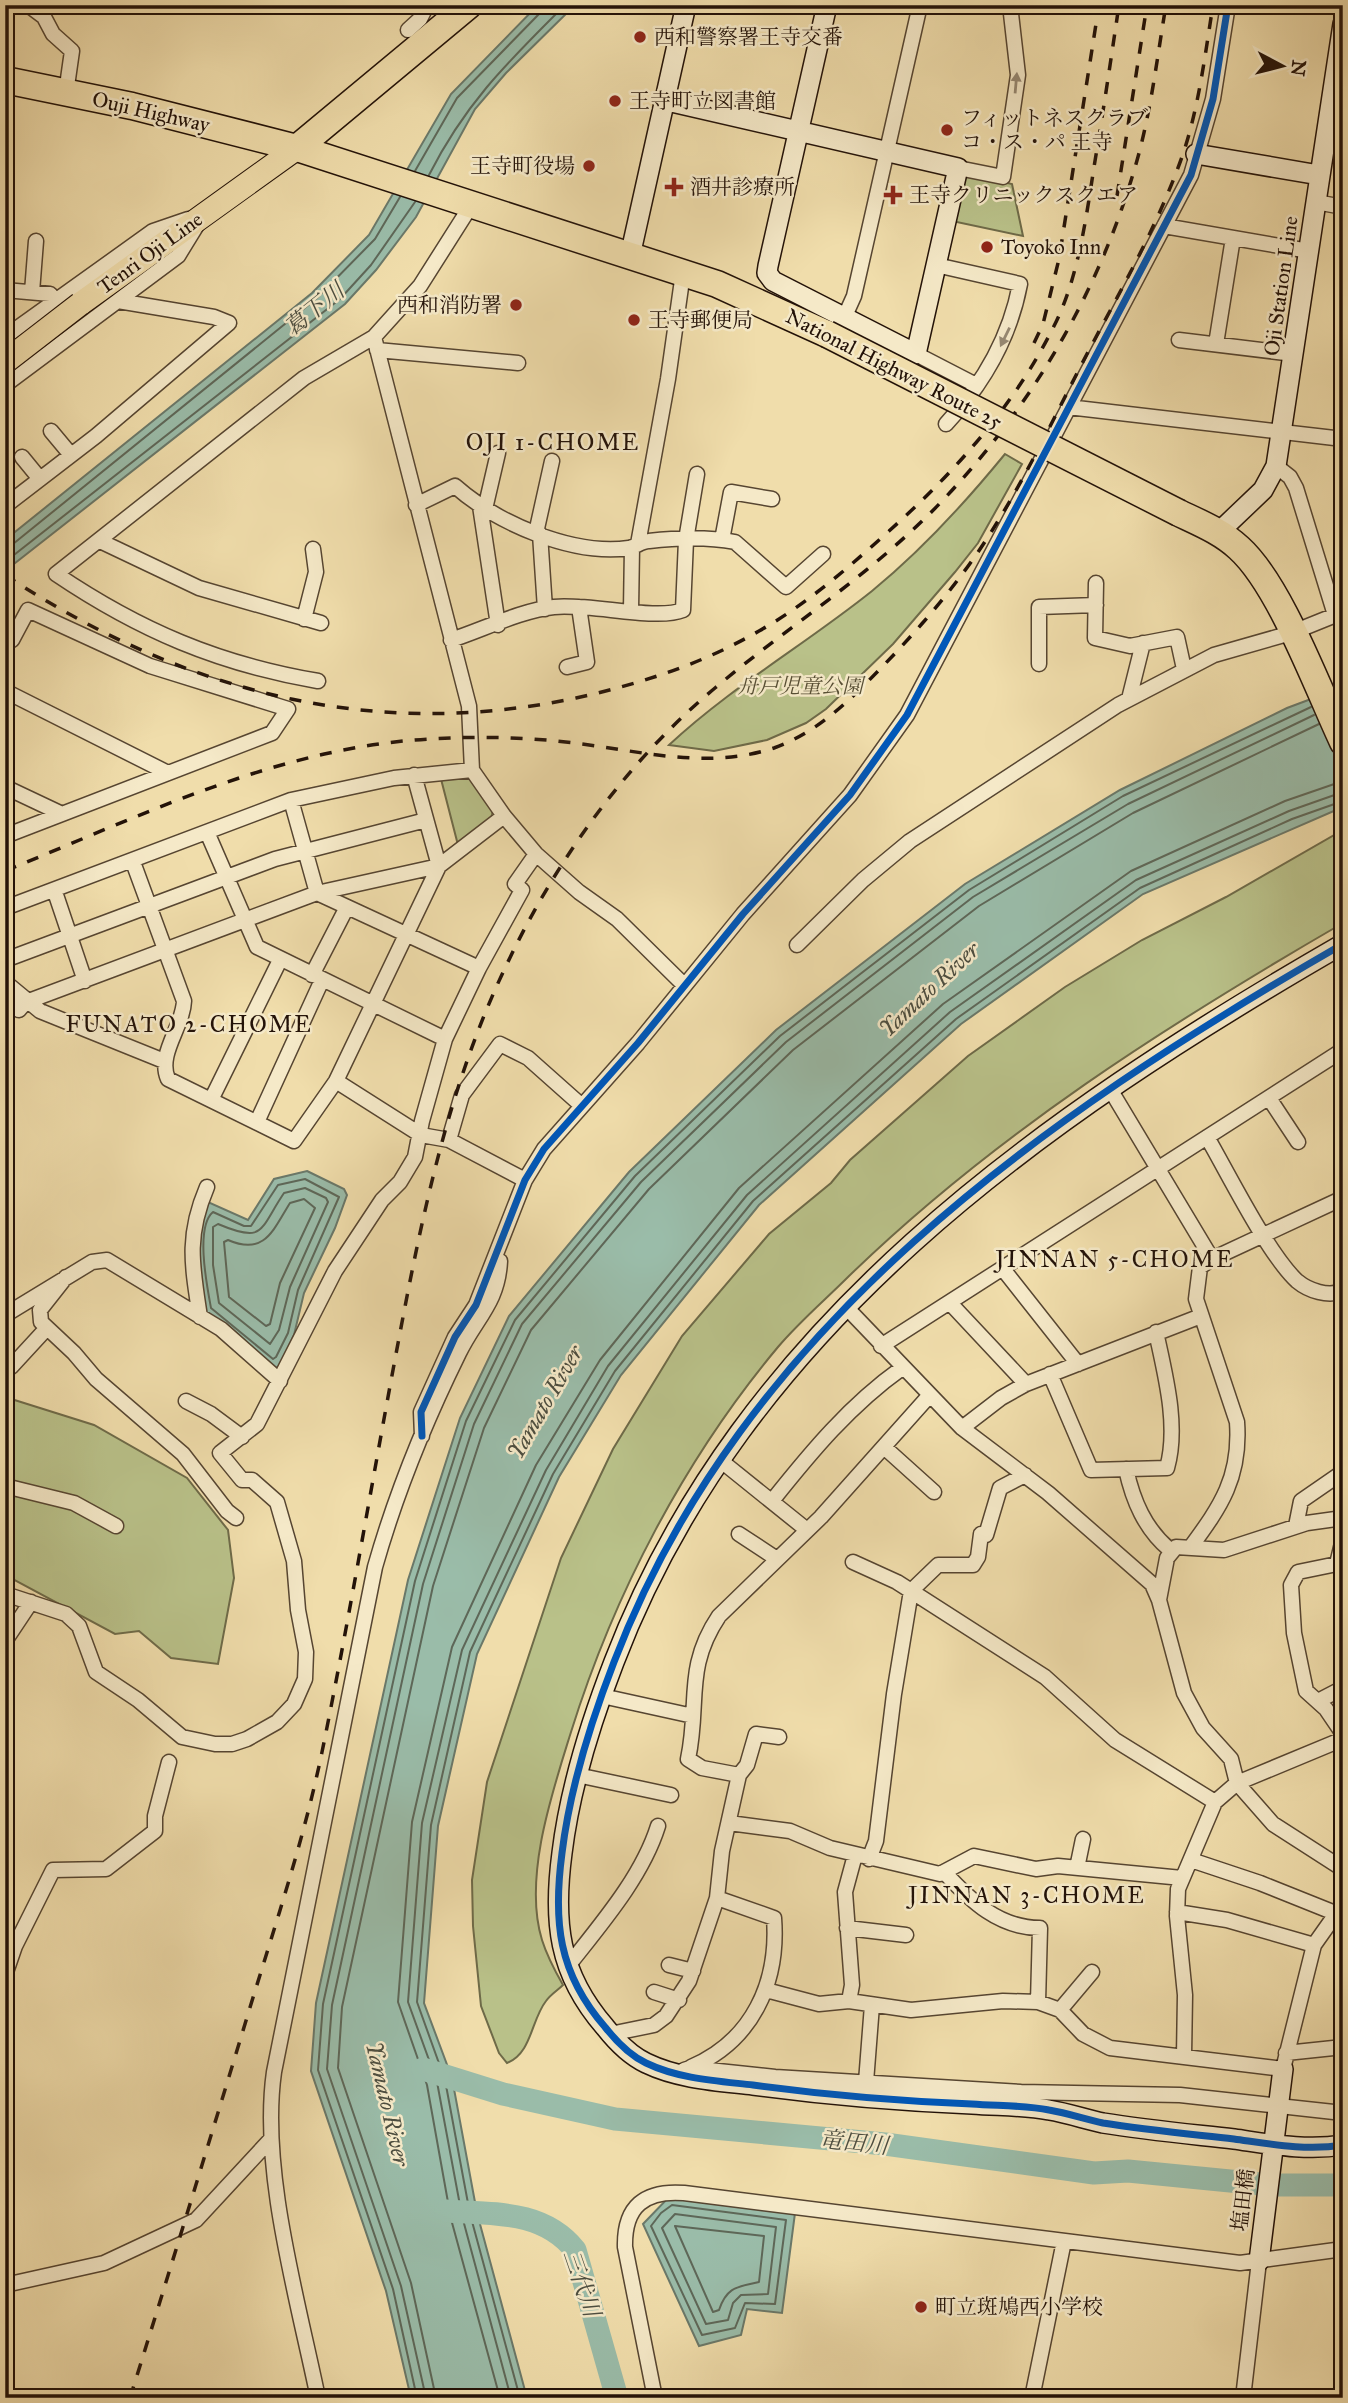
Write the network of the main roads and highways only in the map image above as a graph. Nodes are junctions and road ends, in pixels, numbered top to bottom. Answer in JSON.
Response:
{"nodes":[{"id":1,"x":457,"y":9,"type":"edge"},
{"id":2,"x":5,"y":80,"type":"edge"},
{"id":3,"x":297,"y":148,"type":"junction"},
{"id":4,"x":5,"y":362,"type":"edge"},
{"id":5,"x":1343,"y":742,"type":"edge"}],
"edges":[{"from":1,"to":3,"type":"highway"},
{"from":2,"to":3,"type":"highway","name":"Ouji Highway"},
{"from":3,"to":4,"type":"main road","name":"Tenri Oji Line","bridge":true},
{"from":3,"to":5,"type":"highway","name":"National Highway Route 25","bridge":true}]}
